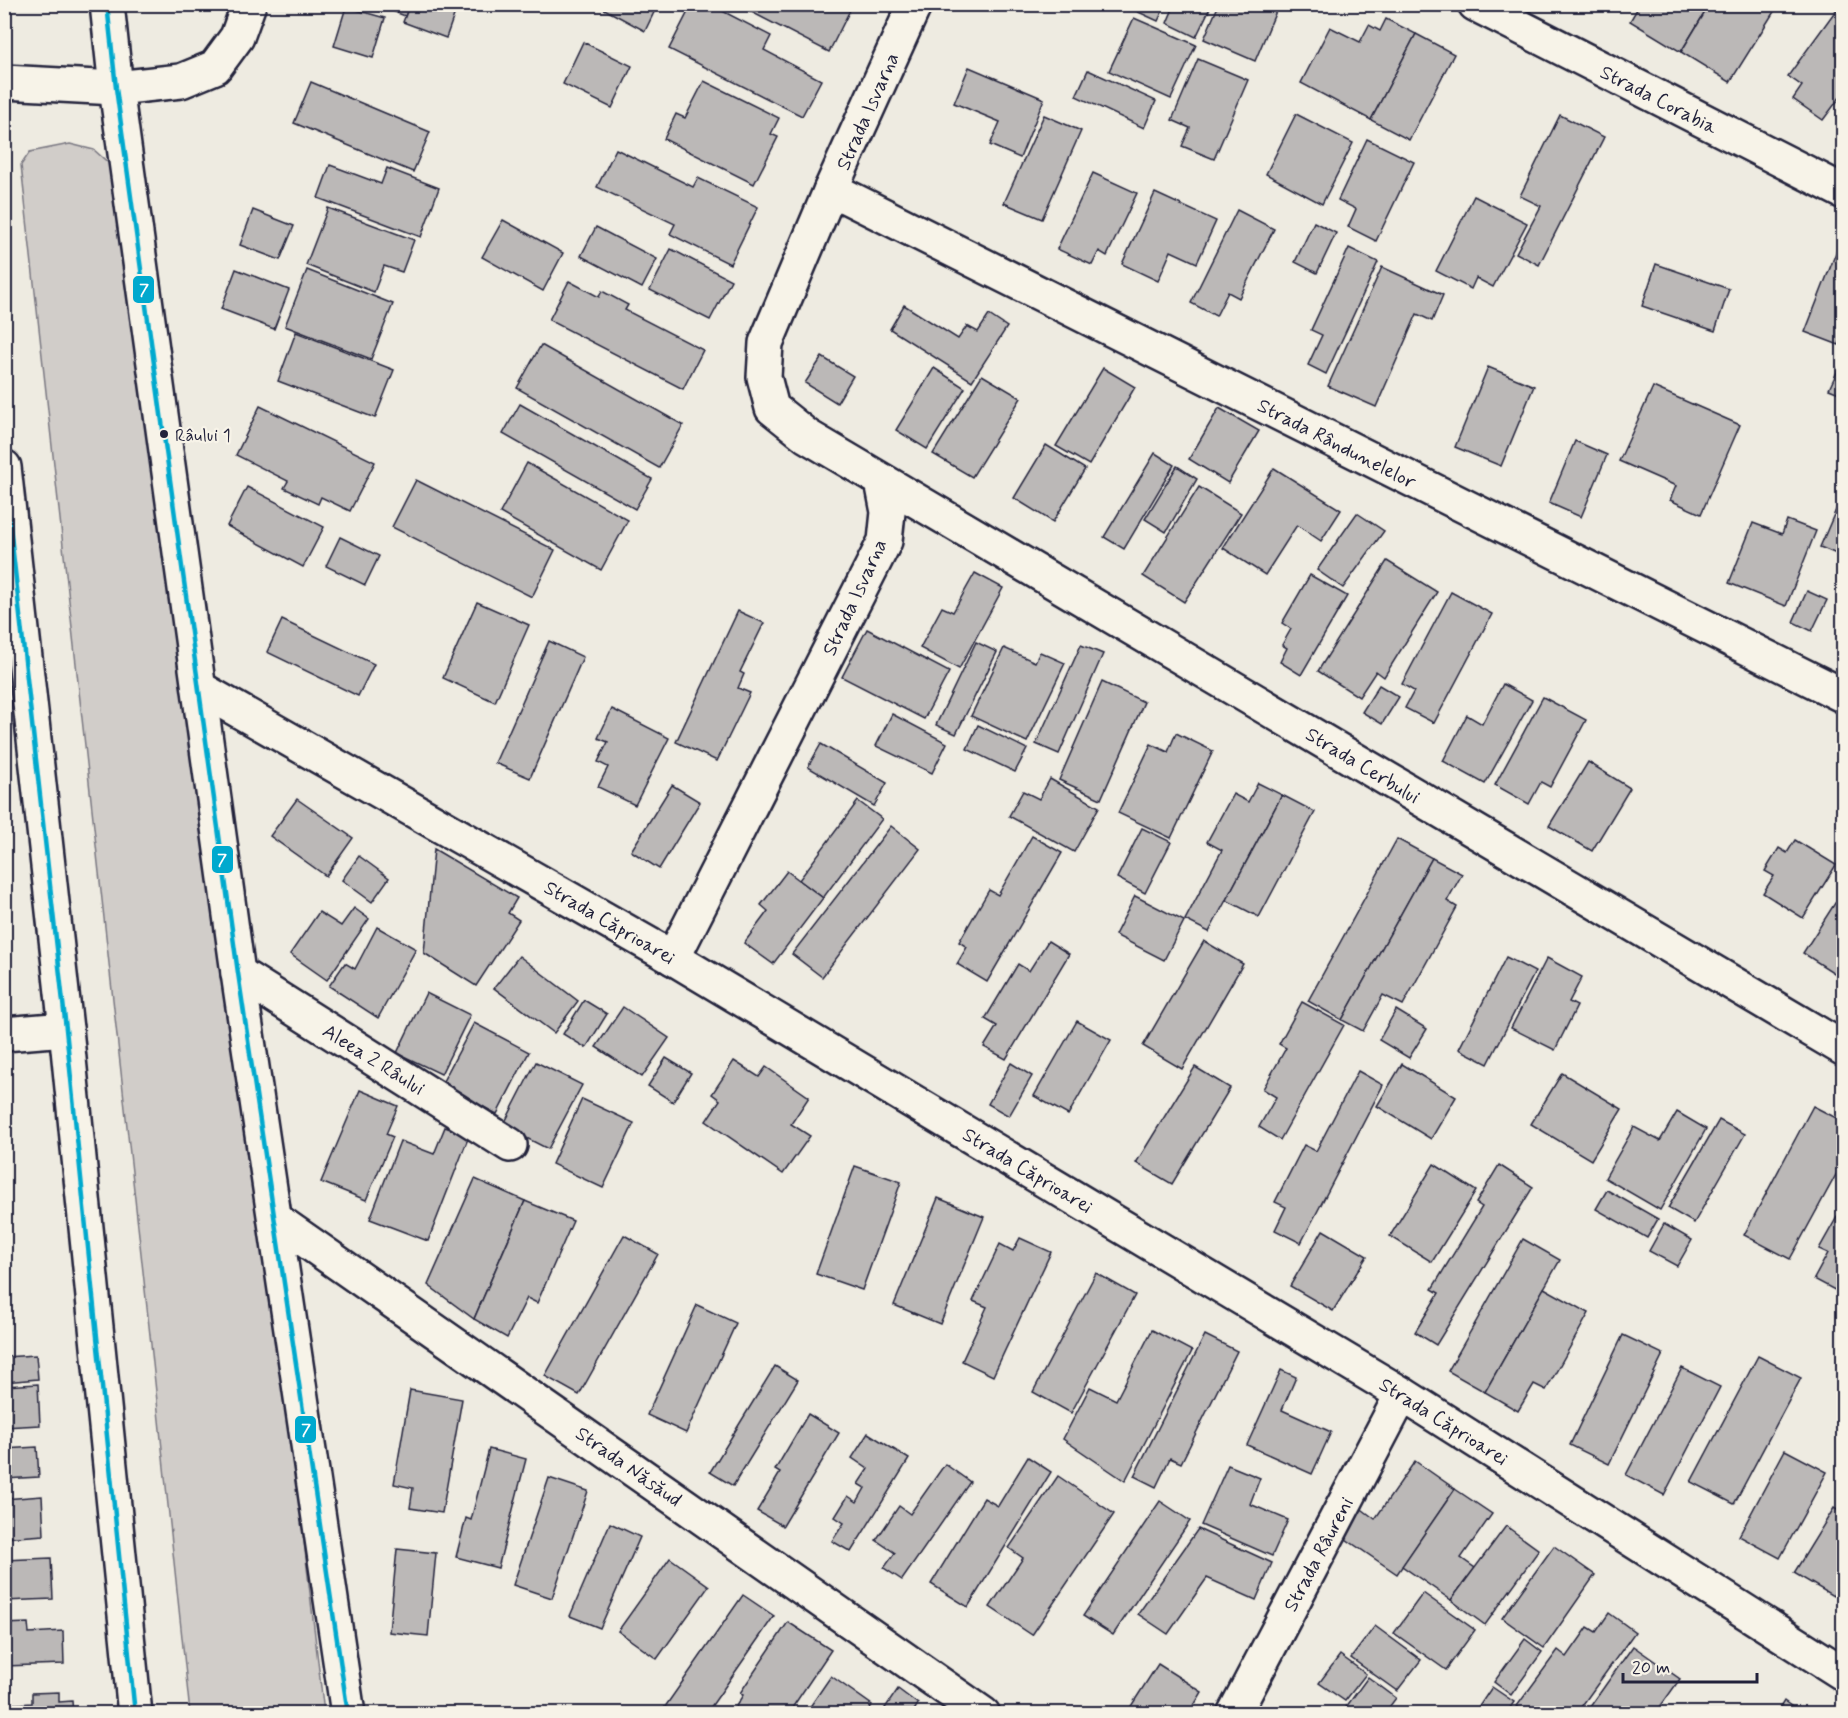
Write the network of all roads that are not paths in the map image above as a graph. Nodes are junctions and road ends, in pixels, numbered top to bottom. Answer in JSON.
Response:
{"nodes":[{"id":1,"x":107,"y":4,"type":"edge"},
{"id":2,"x":249,"y":4,"type":"edge"},
{"id":3,"x":915,"y":4,"type":"edge"},
{"id":4,"x":1475,"y":4,"type":"edge"},
{"id":5,"x":4,"y":82,"type":"edge"},
{"id":6,"x":116,"y":88,"type":"junction"},
{"id":7,"x":831,"y":189,"type":"junction"},
{"id":8,"x":1844,"y":192,"type":"edge"},
{"id":9,"x":4,"y":467,"type":"edge"},
{"id":10,"x":882,"y":481,"type":"junction"},
{"id":11,"x":199,"y":688,"type":"junction"},
{"id":12,"x":1844,"y":696,"type":"edge"},
{"id":13,"x":673,"y":958,"type":"junction"},
{"id":14,"x":238,"y":973,"type":"junction"},
{"id":15,"x":66,"y":1029,"type":"junction"},
{"id":16,"x":4,"y":1034,"type":"edge"},
{"id":17,"x":1844,"y":1049,"type":"edge"},
{"id":18,"x":510,"y":1145,"type":"dead end"},
{"id":19,"x":275,"y":1219,"type":"junction"},
{"id":20,"x":1402,"y":1394,"type":"junction"},
{"id":21,"x":1844,"y":1674,"type":"edge"},
{"id":22,"x":135,"y":1713,"type":"edge"},
{"id":23,"x":348,"y":1713,"type":"edge"},
{"id":24,"x":983,"y":1713,"type":"edge"},
{"id":25,"x":1234,"y":1713,"type":"edge"}],
"edges":[{"from":1,"to":6,"type":"street"},
{"from":2,"to":6,"type":"street"},
{"from":3,"to":7,"type":"street","name":"Strada Isvarna"},
{"from":4,"to":8,"type":"street","name":"Strada Corabia"},
{"from":5,"to":6,"type":"street"},
{"from":6,"to":11,"type":"street"},
{"from":7,"to":10,"type":"street","name":"Strada Isvarna"},
{"from":7,"to":12,"type":"street","name":"Strada Rândunelelor"},
{"from":9,"to":15,"type":"street"},
{"from":10,"to":13,"type":"street","name":"Strada Isvarna"},
{"from":10,"to":17,"type":"street","name":"Strada Cerbului"},
{"from":11,"to":13,"type":"street","name":"Strada Căprioarei"},
{"from":11,"to":14,"type":"street"},
{"from":13,"to":20,"type":"street","name":"Strada Căprioarei"},
{"from":14,"to":18,"type":"street","name":"Aleea 2 Râului"},
{"from":14,"to":19,"type":"street"},
{"from":15,"to":16,"type":"street"},
{"from":15,"to":22,"type":"street"},
{"from":19,"to":23,"type":"street"},
{"from":19,"to":24,"type":"street","name":"Strada Năsăud"},
{"from":20,"to":21,"type":"street","name":"Strada Căprioarei"},
{"from":20,"to":25,"type":"street","name":"Strada Râureni"}]}
